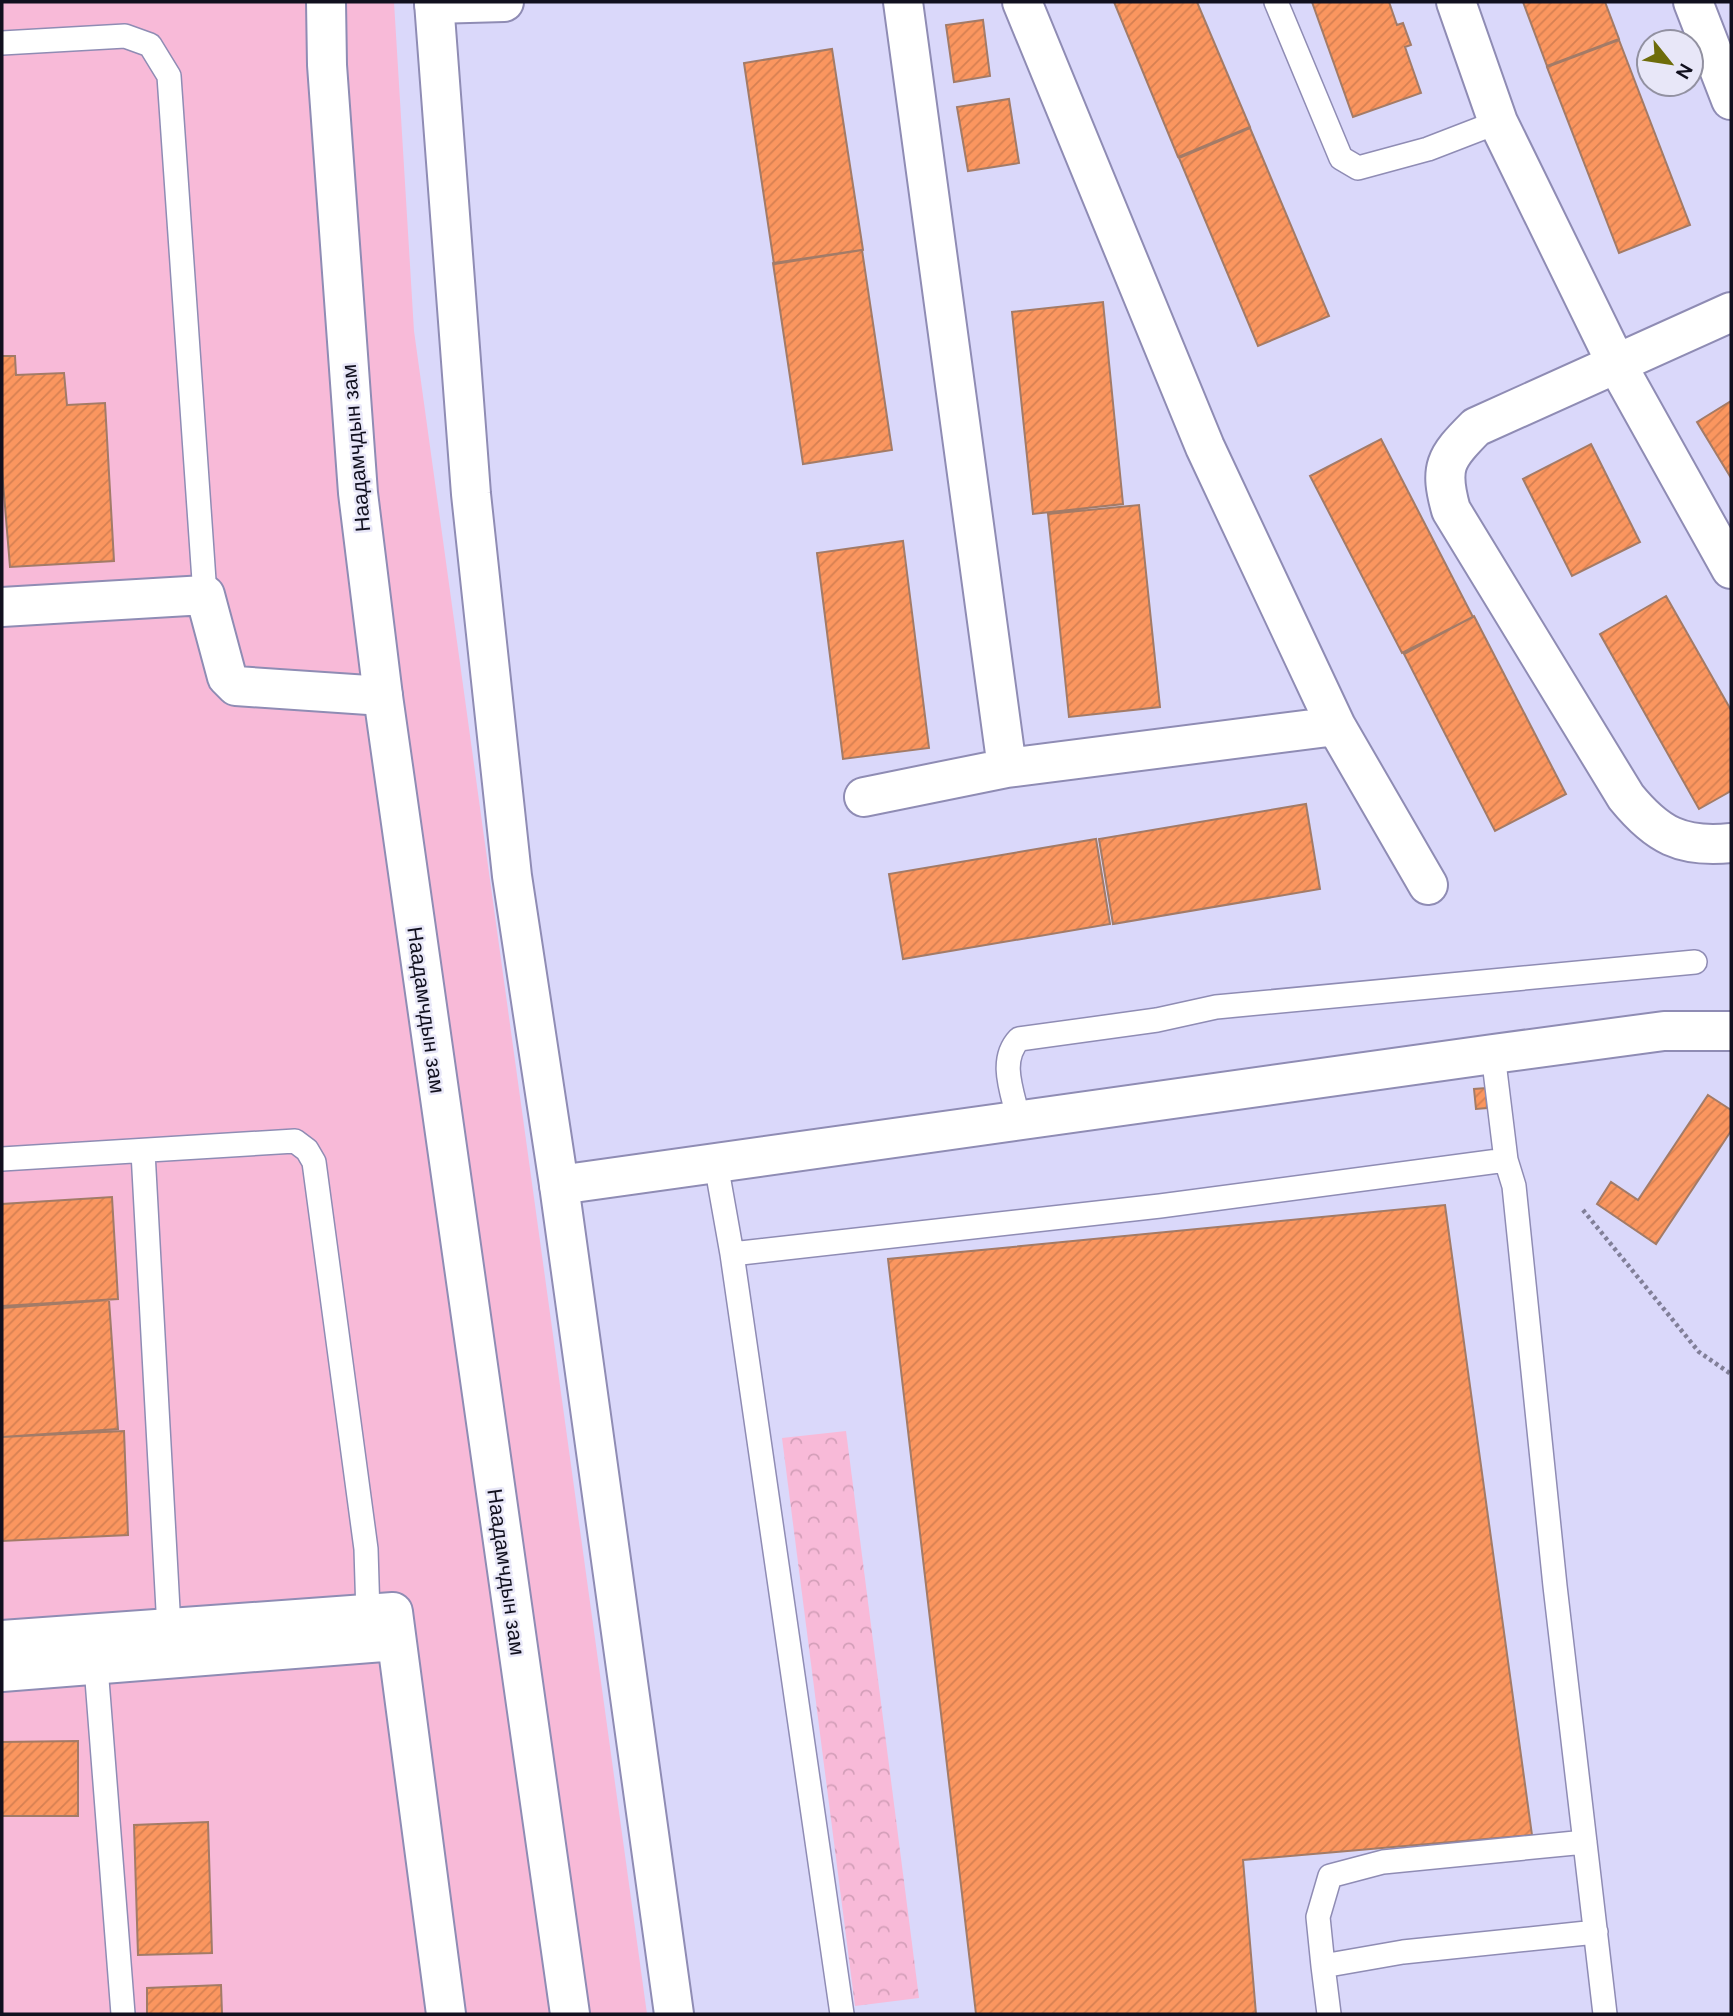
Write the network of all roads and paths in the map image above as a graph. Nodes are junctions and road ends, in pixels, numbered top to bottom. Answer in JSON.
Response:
{"nodes":[{"id":1,"x":326,"y":2,"type":"edge"},
{"id":2,"x":505,"y":2,"type":"edge"},
{"id":3,"x":903,"y":2,"type":"edge"},
{"id":4,"x":1022,"y":2,"type":"edge"},
{"id":5,"x":1276,"y":2,"type":"edge"},
{"id":6,"x":1456,"y":2,"type":"edge"},
{"id":7,"x":1693,"y":2,"type":"edge"},
{"id":8,"x":434,"y":3,"type":"edge"},
{"id":9,"x":2,"y":43,"type":"edge"},
{"id":10,"x":1731,"y":100,"type":"edge"},
{"id":11,"x":1498,"y":122,"type":"junction"},
{"id":12,"x":1731,"y":312,"type":"edge"},
{"id":13,"x":1616,"y":363,"type":"junction"},
{"id":14,"x":1731,"y":569,"type":"edge"},
{"id":15,"x":205,"y":595,"type":"junction"},
{"id":16,"x":2,"y":607,"type":"edge"},
{"id":17,"x":383,"y":696,"type":"junction"},
{"id":18,"x":1336,"y":726,"type":"junction"},
{"id":19,"x":1007,"y":768,"type":"junction"},
{"id":20,"x":864,"y":797,"type":"dead end"},
{"id":21,"x":1731,"y":843,"type":"edge"},
{"id":22,"x":1428,"y":885,"type":"dead end"},
{"id":23,"x":1695,"y":962,"type":"dead end"},
{"id":24,"x":1731,"y":1031,"type":"edge"},
{"id":25,"x":1493,"y":1054,"type":"junction"},
{"id":26,"x":1019,"y":1121,"type":"junction"},
{"id":27,"x":144,"y":1152,"type":"junction"},
{"id":28,"x":2,"y":1158,"type":"edge"},
{"id":29,"x":1506,"y":1160,"type":"junction"},
{"id":30,"x":716,"y":1164,"type":"junction"},
{"id":31,"x":559,"y":1185,"type":"junction"},
{"id":32,"x":1583,"y":1210,"type":"dead end"},
{"id":33,"x":732,"y":1254,"type":"junction"},
{"id":34,"x":1731,"y":1374,"type":"edge"},
{"id":35,"x":169,"y":1628,"type":"junction"},
{"id":36,"x":382,"y":1628,"type":"junction"},
{"id":37,"x":2,"y":1640,"type":"edge"},
{"id":38,"x":95,"y":1649,"type":"junction"},
{"id":39,"x":2,"y":1672,"type":"edge"},
{"id":40,"x":1585,"y":1842,"type":"junction"},
{"id":41,"x":1596,"y":1932,"type":"junction"},
{"id":42,"x":1323,"y":1966,"type":"junction"},
{"id":43,"x":123,"y":2014,"type":"edge"},
{"id":44,"x":420,"y":2014,"type":"edge"},
{"id":45,"x":446,"y":2014,"type":"edge"},
{"id":46,"x":570,"y":2014,"type":"edge"},
{"id":47,"x":674,"y":2014,"type":"edge"},
{"id":48,"x":842,"y":2014,"type":"edge"},
{"id":49,"x":1329,"y":2014,"type":"edge"},
{"id":50,"x":1605,"y":2014,"type":"edge"}],
"edges":[{"from":1,"to":17,"type":"main road","name":"Наадамчдын зам"},
{"from":2,"to":8,"type":"main road"},
{"from":3,"to":19,"type":"main road"},
{"from":4,"to":18,"type":"main road"},
{"from":5,"to":11,"type":"lane"},
{"from":6,"to":11,"type":"main road"},
{"from":7,"to":10,"type":"main road"},
{"from":8,"to":31,"type":"main road"},
{"from":9,"to":15,"type":"lane"},
{"from":11,"to":13,"type":"main road"},
{"from":12,"to":13,"type":"main road"},
{"from":13,"to":14,"type":"main road"},
{"from":13,"to":21,"type":"main road"},
{"from":15,"to":16,"type":"main road"},
{"from":15,"to":17,"type":"main road"},
{"from":17,"to":46,"type":"main road","name":"Наадамчдын зам"},
{"from":18,"to":19,"type":"main road"},
{"from":18,"to":22,"type":"main road"},
{"from":19,"to":20,"type":"main road"},
{"from":23,"to":26,"type":"lane"},
{"from":24,"to":25,"type":"main road"},
{"from":25,"to":26,"type":"main road"},
{"from":25,"to":29,"type":"lane"},
{"from":26,"to":30,"type":"main road"},
{"from":27,"to":28,"type":"lane"},
{"from":27,"to":35,"type":"lane"},
{"from":27,"to":36,"type":"lane"},
{"from":29,"to":33,"type":"lane"},
{"from":29,"to":40,"type":"lane"},
{"from":30,"to":31,"type":"main road"},
{"from":30,"to":33,"type":"lane"},
{"from":31,"to":47,"type":"main road"},
{"from":32,"to":34,"type":"path"},
{"from":33,"to":48,"type":"lane"},
{"from":35,"to":36,"type":"main road"},
{"from":35,"to":38,"type":"main road"},
{"from":36,"to":38,"type":"main road"},
{"from":36,"to":44,"type":"main road"},
{"from":36,"to":45,"type":"main road"},
{"from":37,"to":38,"type":"main road"},
{"from":38,"to":39,"type":"main road"},
{"from":38,"to":43,"type":"lane"},
{"from":40,"to":41,"type":"lane"},
{"from":40,"to":42,"type":"lane"},
{"from":41,"to":42,"type":"lane"},
{"from":41,"to":50,"type":"lane"},
{"from":42,"to":49,"type":"lane"}]}
